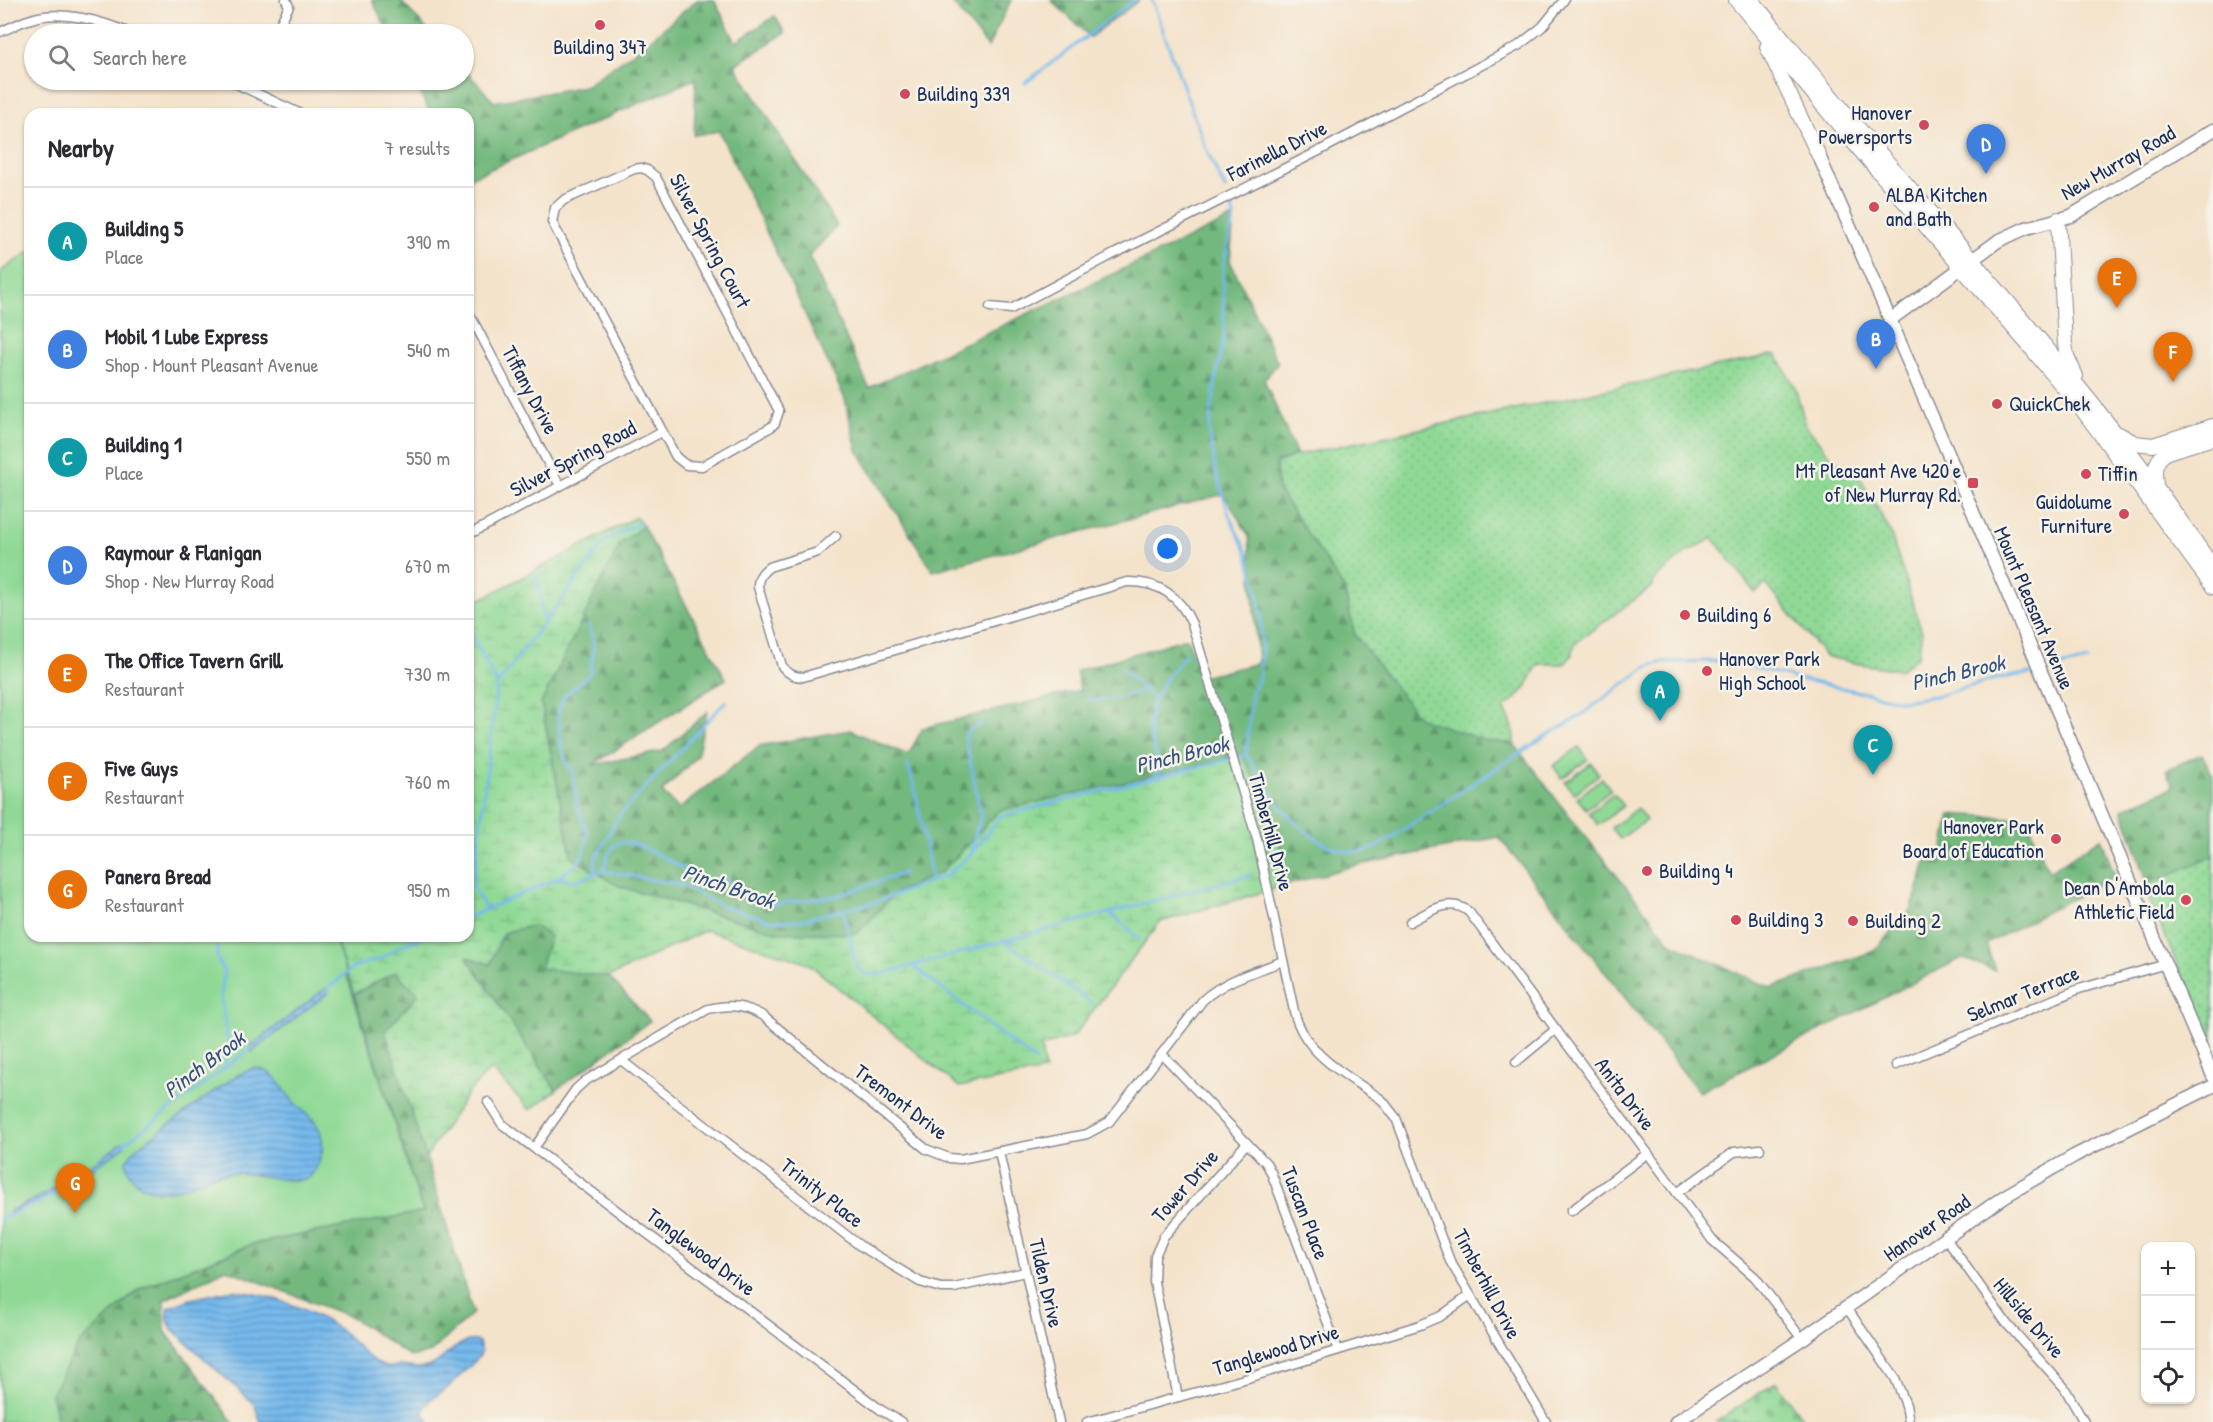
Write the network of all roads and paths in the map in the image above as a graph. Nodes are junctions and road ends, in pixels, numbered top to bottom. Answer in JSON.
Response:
{"nodes":[{"id":1,"x":286,"y":0,"type":"edge"},
{"id":2,"x":1564,"y":0,"type":"edge"},
{"id":3,"x":1736,"y":0,"type":"edge"},
{"id":4,"x":1752,"y":0,"type":"edge"},
{"id":5,"x":1755,"y":23,"type":"junction"},
{"id":6,"x":110,"y":24,"type":"edge"},
{"id":7,"x":280,"y":24,"type":"edge"},
{"id":8,"x":0,"y":32,"type":"edge"},
{"id":9,"x":251,"y":90,"type":"edge"},
{"id":10,"x":289,"y":108,"type":"edge"},
{"id":11,"x":2213,"y":130,"type":"edge"},
{"id":12,"x":1819,"y":156,"type":"joint"},
{"id":13,"x":2058,"y":219,"type":"junction"},
{"id":14,"x":1967,"y":264,"type":"junction"},
{"id":15,"x":990,"y":307,"type":"dead end"},
{"id":16,"x":1890,"y":320,"type":"junction"},
{"id":17,"x":474,"y":322,"type":"edge"},
{"id":18,"x":2090,"y":401,"type":"junction"},
{"id":19,"x":2213,"y":426,"type":"edge"},
{"id":20,"x":2114,"y":431,"type":"junction"},
{"id":21,"x":662,"y":432,"type":"junction"},
{"id":22,"x":2213,"y":438,"type":"edge"},
{"id":23,"x":560,"y":486,"type":"junction"},
{"id":24,"x":2157,"y":487,"type":"junction"},
{"id":25,"x":474,"y":532,"type":"edge"},
{"id":26,"x":837,"y":536,"type":"dead end"},
{"id":27,"x":2213,"y":567,"type":"edge"},
{"id":28,"x":2213,"y":587,"type":"edge"},
{"id":29,"x":1410,"y":922,"type":"dead end"},
{"id":30,"x":1283,"y":961,"type":"junction"},
{"id":31,"x":2166,"y":964,"type":"junction"},
{"id":32,"x":1556,"y":1029,"type":"junction"},
{"id":33,"x":1162,"y":1054,"type":"junction"},
{"id":34,"x":621,"y":1060,"type":"junction"},
{"id":35,"x":1516,"y":1062,"type":"dead end"},
{"id":36,"x":1896,"y":1065,"type":"dead end"},
{"id":37,"x":2213,"y":1076,"type":"edge"},
{"id":38,"x":2213,"y":1086,"type":"edge"},
{"id":39,"x":488,"y":1102,"type":"dead end"},
{"id":40,"x":1247,"y":1143,"type":"junction"},
{"id":41,"x":534,"y":1148,"type":"junction"},
{"id":42,"x":1760,"y":1149,"type":"dead end"},
{"id":43,"x":999,"y":1152,"type":"junction"},
{"id":44,"x":1648,"y":1153,"type":"junction"},
{"id":45,"x":1677,"y":1193,"type":"junction"},
{"id":46,"x":1571,"y":1211,"type":"dead end"},
{"id":47,"x":1945,"y":1237,"type":"junction"},
{"id":48,"x":1025,"y":1272,"type":"junction"},
{"id":49,"x":1469,"y":1296,"type":"junction"},
{"id":50,"x":1847,"y":1308,"type":"junction"},
{"id":51,"x":1802,"y":1339,"type":"junction"},
{"id":52,"x":1338,"y":1350,"type":"junction"},
{"id":53,"x":1178,"y":1397,"type":"junction"},
{"id":54,"x":901,"y":1422,"type":"edge"},
{"id":55,"x":1059,"y":1422,"type":"edge"},
{"id":56,"x":1087,"y":1422,"type":"edge"},
{"id":57,"x":1546,"y":1422,"type":"edge"},
{"id":58,"x":1676,"y":1422,"type":"edge"},
{"id":59,"x":1909,"y":1422,"type":"edge"},
{"id":60,"x":2084,"y":1422,"type":"edge"}],
"edges":[{"from":1,"to":7,"type":"street"},
{"from":2,"to":15,"type":"street","name":"Farinella Drive"},
{"from":3,"to":5,"type":"main road"},
{"from":4,"to":14,"type":"main road"},
{"from":5,"to":12,"type":"main road"},
{"from":5,"to":14,"type":"main road"},
{"from":6,"to":8,"type":"street"},
{"from":9,"to":10,"type":"street"},
{"from":11,"to":13,"type":"street","name":"New Murray Road"},
{"from":12,"to":16,"type":"street","name":"Mount Pleasant Avenue"},
{"from":13,"to":14,"type":"street","name":"New Murray Road"},
{"from":13,"to":18,"type":"main road"},
{"from":14,"to":16,"type":"street","name":"New Murray Road"},
{"from":14,"to":18,"type":"main road"},
{"from":14,"to":28,"type":"main road"},
{"from":16,"to":31,"type":"street","name":"Mount Pleasant Avenue"},
{"from":17,"to":23,"type":"street","name":"Tiffany Drive"},
{"from":18,"to":20,"type":"main road"},
{"from":19,"to":20,"type":"main road"},
{"from":20,"to":24,"type":"main road"},
{"from":21,"to":21,"type":"street","name":"Silver Spring Court"},
{"from":21,"to":23,"type":"street","name":"Silver Spring Road"},
{"from":22,"to":24,"type":"main road"},
{"from":23,"to":25,"type":"street","name":"Silver Spring Road"},
{"from":24,"to":27,"type":"main road"},
{"from":26,"to":30,"type":"street","name":"Timberhill Drive"},
{"from":29,"to":32,"type":"street","name":"Anita Drive"},
{"from":30,"to":33,"type":"street","name":"Tremont Drive"},
{"from":30,"to":49,"type":"street","name":"Timberhill Drive"},
{"from":31,"to":36,"type":"street","name":"Selmar Terrace"},
{"from":31,"to":37,"type":"street","name":"Mount Pleasant Avenue"},
{"from":32,"to":35,"type":"street"},
{"from":32,"to":44,"type":"street","name":"Anita Drive"},
{"from":33,"to":40,"type":"street","name":"Tuscan Place"},
{"from":33,"to":43,"type":"street","name":"Tremont Drive"},
{"from":34,"to":41,"type":"street","name":"Tremont Drive"},
{"from":34,"to":43,"type":"street","name":"Tremont Drive"},
{"from":34,"to":48,"type":"street","name":"Trinity Place"},
{"from":38,"to":47,"type":"street","name":"Hanover Road"},
{"from":39,"to":41,"type":"street","name":"Tanglewood Drive"},
{"from":40,"to":52,"type":"street","name":"Tuscan Place"},
{"from":40,"to":53,"type":"street","name":"Tower Drive"},
{"from":41,"to":54,"type":"street","name":"Tanglewood Drive"},
{"from":42,"to":45,"type":"street"},
{"from":43,"to":48,"type":"street","name":"Tilden Drive"},
{"from":44,"to":45,"type":"street","name":"Anita Drive"},
{"from":44,"to":46,"type":"street"},
{"from":45,"to":51,"type":"street","name":"Anita Drive"},
{"from":47,"to":50,"type":"street","name":"Hanover Road"},
{"from":47,"to":60,"type":"street","name":"Hillside Drive"},
{"from":48,"to":55,"type":"street","name":"Tilden Drive"},
{"from":49,"to":52,"type":"street","name":"Tanglewood Drive"},
{"from":49,"to":57,"type":"street","name":"Timberhill Drive"},
{"from":50,"to":51,"type":"street","name":"Hanover Road"},
{"from":50,"to":59,"type":"street"},
{"from":51,"to":58,"type":"street","name":"Hanover Road"},
{"from":52,"to":53,"type":"street","name":"Tanglewood Drive"},
{"from":53,"to":56,"type":"street","name":"Tanglewood Drive"}]}
